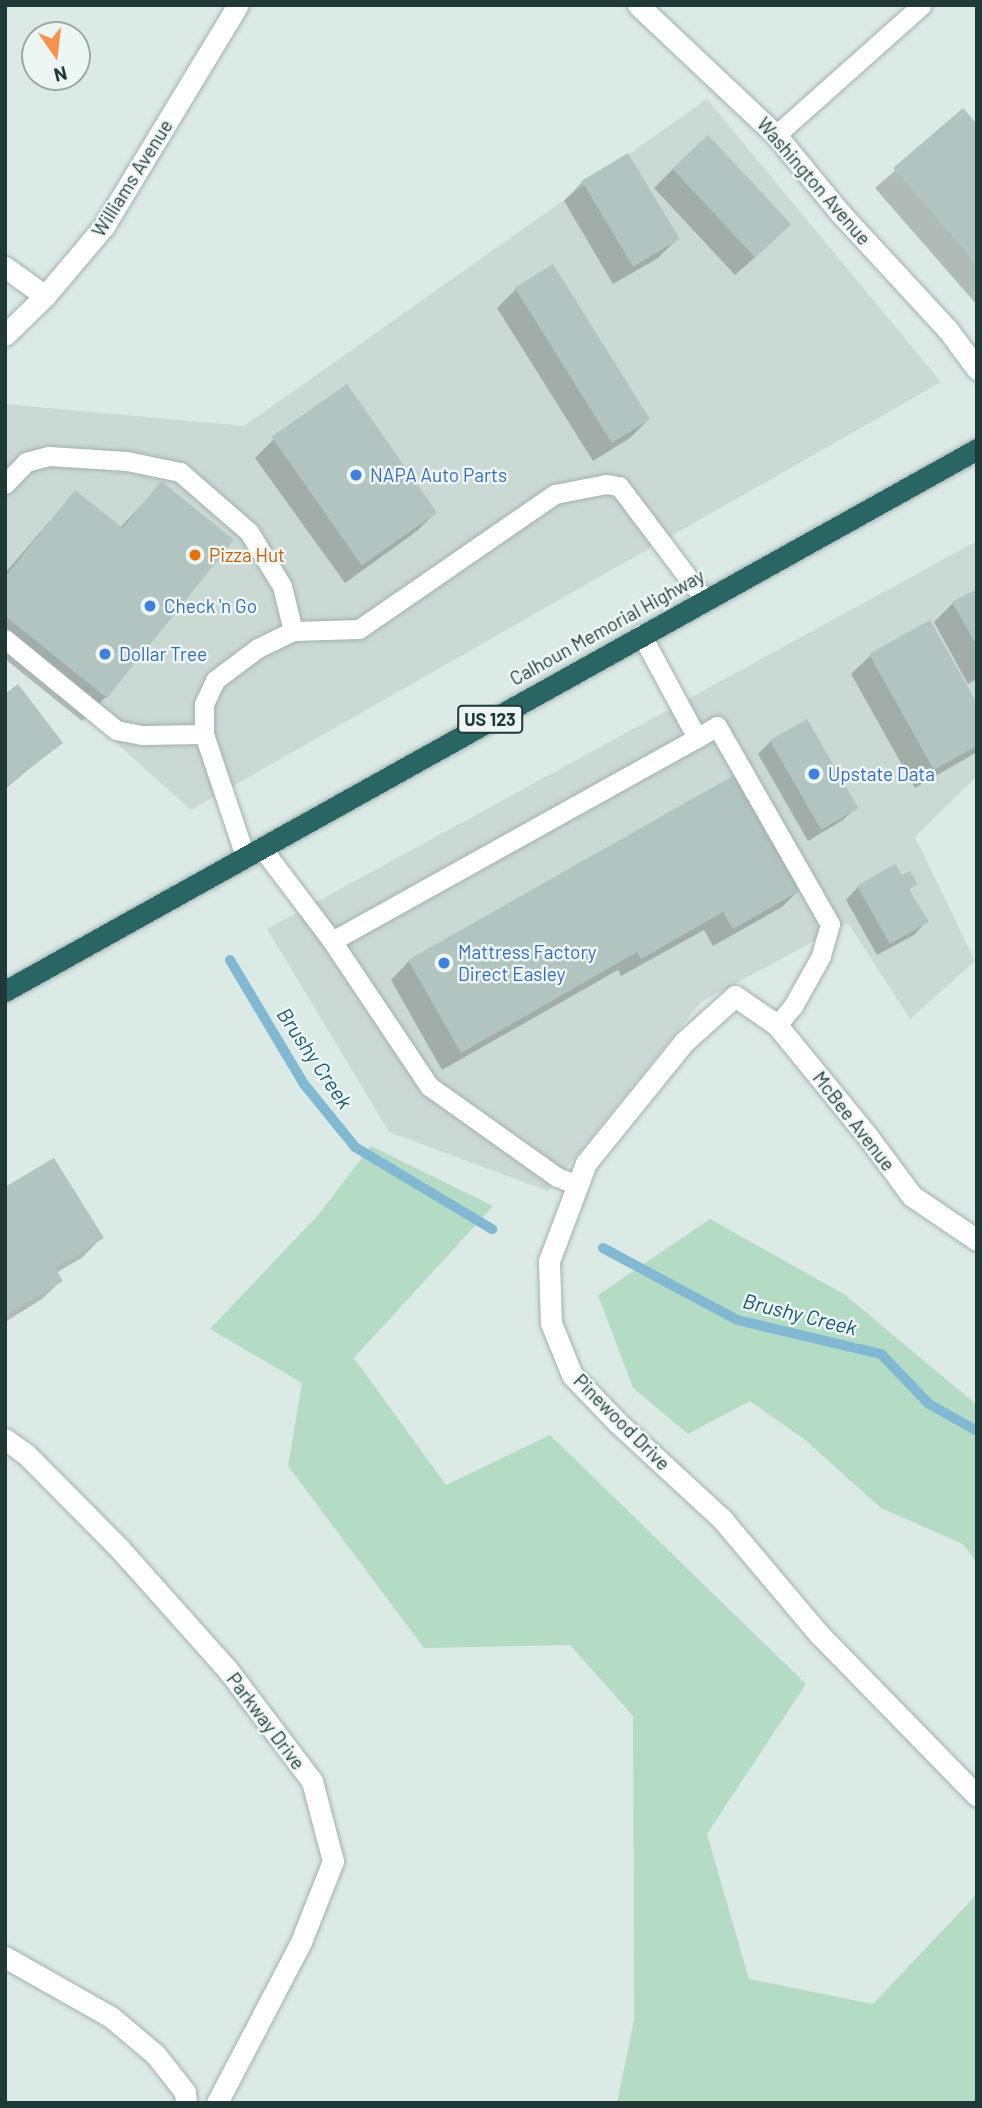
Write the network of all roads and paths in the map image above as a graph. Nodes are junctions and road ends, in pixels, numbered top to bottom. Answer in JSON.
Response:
{"nodes":[{"id":1,"x":238,"y":5,"type":"edge"},
{"id":2,"x":638,"y":5,"type":"edge"},
{"id":3,"x":922,"y":5,"type":"edge"},
{"id":4,"x":776,"y":135,"type":"junction"},
{"id":5,"x":5,"y":267,"type":"edge"},
{"id":6,"x":45,"y":296,"type":"junction"},
{"id":7,"x":5,"y":335,"type":"edge"},
{"id":8,"x":977,"y":369,"type":"edge"},
{"id":9,"x":977,"y":449,"type":"edge"},
{"id":10,"x":5,"y":484,"type":"edge"},
{"id":11,"x":704,"y":599,"type":"junction"},
{"id":12,"x":293,"y":631,"type":"junction"},
{"id":13,"x":641,"y":634,"type":"junction"},
{"id":14,"x":5,"y":639,"type":"edge"},
{"id":15,"x":204,"y":734,"type":"junction"},
{"id":16,"x":697,"y":738,"type":"junction"},
{"id":17,"x":253,"y":852,"type":"junction"},
{"id":18,"x":332,"y":941,"type":"junction"},
{"id":19,"x":5,"y":990,"type":"edge"},
{"id":20,"x":735,"y":996,"type":"joint"},
{"id":21,"x":777,"y":1026,"type":"junction"},
{"id":22,"x":575,"y":1184,"type":"junction"},
{"id":23,"x":977,"y":1240,"type":"edge"},
{"id":24,"x":5,"y":1439,"type":"edge"},
{"id":25,"x":977,"y":1796,"type":"edge"},
{"id":26,"x":5,"y":1957,"type":"edge"},
{"id":27,"x":186,"y":2103,"type":"edge"},
{"id":28,"x":217,"y":2103,"type":"edge"}],
"edges":[{"from":1,"to":6,"type":"street","name":"Williams Avenue"},
{"from":2,"to":4,"type":"street","name":"Washington Avenue"},
{"from":3,"to":4,"type":"lane"},
{"from":4,"to":8,"type":"street","name":"Washington Avenue"},
{"from":5,"to":6,"type":"street"},
{"from":6,"to":7,"type":"street","name":"Williams Avenue"},
{"from":9,"to":11,"type":"highway","name":"Calhoun Memorial Highway","number":"US 123"},
{"from":10,"to":12,"type":"lane"},
{"from":11,"to":12,"type":"lane"},
{"from":11,"to":13,"type":"highway","name":"Calhoun Memorial Highway","number":"US 123"},
{"from":12,"to":15,"type":"lane"},
{"from":13,"to":16,"type":"lane"},
{"from":13,"to":17,"type":"highway","name":"Calhoun Memorial Highway","number":"US 123"},
{"from":14,"to":15,"type":"lane"},
{"from":15,"to":17,"type":"lane"},
{"from":16,"to":18,"type":"lane"},
{"from":16,"to":21,"type":"lane"},
{"from":17,"to":18,"type":"lane"},
{"from":17,"to":19,"type":"highway","name":"Calhoun Memorial Highway","number":"US 123"},
{"from":18,"to":22,"type":"lane"},
{"from":20,"to":21,"type":"street","name":"McBee Avenue"},
{"from":20,"to":22,"type":"street","name":"Pinewood Drive"},
{"from":21,"to":23,"type":"street","name":"McBee Avenue"},
{"from":22,"to":25,"type":"street","name":"Pinewood Drive"},
{"from":24,"to":28,"type":"street","name":"Parkway Drive"},
{"from":26,"to":27,"type":"street"}]}
